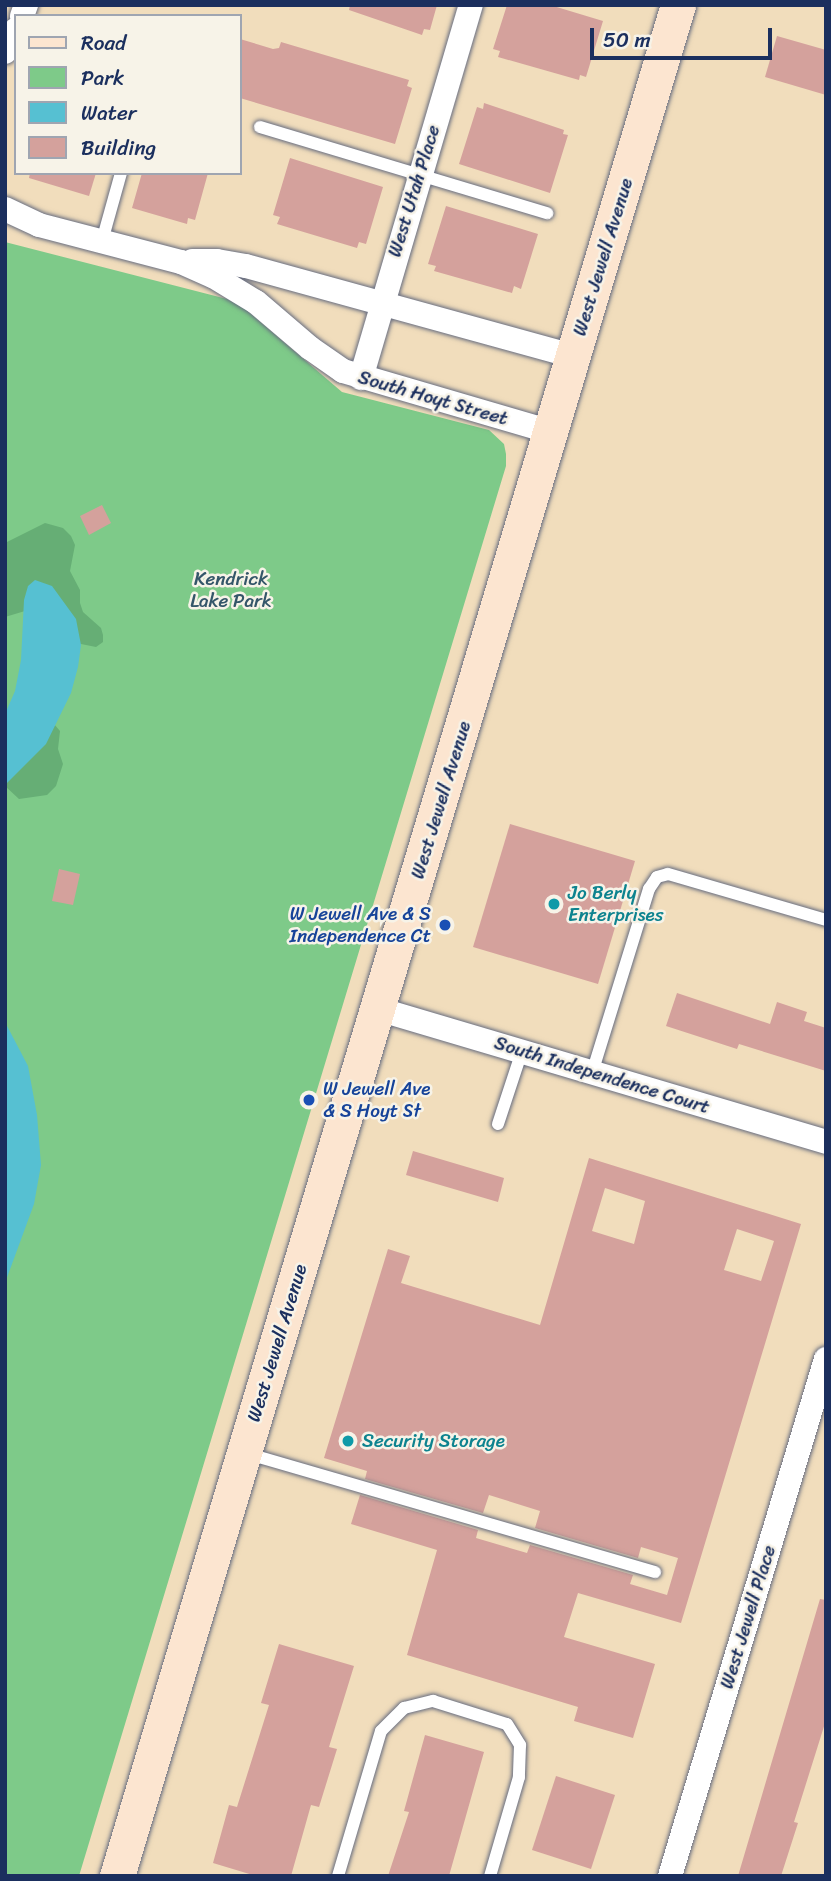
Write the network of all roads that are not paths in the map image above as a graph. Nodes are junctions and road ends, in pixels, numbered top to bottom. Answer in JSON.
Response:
{"nodes":[{"id":1,"x":471,"y":5,"type":"edge"},
{"id":2,"x":678,"y":5,"type":"edge"},
{"id":3,"x":14,"y":33,"type":"edge"},
{"id":4,"x":5,"y":52,"type":"edge"},
{"id":5,"x":260,"y":128,"type":"dead end"},
{"id":6,"x":419,"y":174,"type":"junction"},
{"id":7,"x":120,"y":175,"type":"edge"},
{"id":8,"x":5,"y":209,"type":"edge"},
{"id":9,"x":547,"y":213,"type":"dead end"},
{"id":10,"x":102,"y":242,"type":"junction"},
{"id":11,"x":181,"y":262,"type":"junction"},
{"id":12,"x":381,"y":300,"type":"junction"},
{"id":13,"x":573,"y":356,"type":"junction"},
{"id":14,"x":361,"y":378,"type":"junction"},
{"id":15,"x":552,"y":432,"type":"junction"},
{"id":16,"x":826,"y":920,"type":"edge"},
{"id":17,"x":378,"y":1009,"type":"junction"},
{"id":18,"x":522,"y":1051,"type":"junction"},
{"id":19,"x":592,"y":1073,"type":"junction"},
{"id":20,"x":498,"y":1124,"type":"dead end"},
{"id":21,"x":826,"y":1142,"type":"edge"},
{"id":22,"x":826,"y":1359,"type":"edge"},
{"id":23,"x":244,"y":1453,"type":"junction"},
{"id":24,"x":656,"y":1572,"type":"dead end"},
{"id":25,"x":117,"y":1876,"type":"edge"},
{"id":26,"x":338,"y":1876,"type":"edge"},
{"id":27,"x":490,"y":1876,"type":"edge"},
{"id":28,"x":670,"y":1876,"type":"edge"}],
"edges":[{"from":1,"to":6,"type":"street","name":"West Utah Place"},
{"from":2,"to":13,"type":"main road","name":"West Jewell Avenue"},
{"from":3,"to":4,"type":"street"},
{"from":5,"to":6,"type":"lane"},
{"from":6,"to":9,"type":"lane"},
{"from":6,"to":12,"type":"street","name":"West Utah Place"},
{"from":7,"to":10,"type":"lane"},
{"from":8,"to":10,"type":"street","name":"South Hoyt Street"},
{"from":10,"to":11,"type":"street","name":"South Hoyt Street"},
{"from":11,"to":12,"type":"street","name":"South Hoyt Street"},
{"from":11,"to":14,"type":"street","name":"South Hoyt Street"},
{"from":12,"to":13,"type":"street","name":"South Hoyt Street"},
{"from":12,"to":14,"type":"street","name":"West Utah Place"},
{"from":13,"to":15,"type":"main road","name":"West Jewell Avenue"},
{"from":14,"to":15,"type":"street","name":"South Hoyt Street"},
{"from":15,"to":17,"type":"main road","name":"West Jewell Avenue"},
{"from":16,"to":19,"type":"lane"},
{"from":17,"to":18,"type":"street","name":"South Independence Court"},
{"from":17,"to":23,"type":"main road","name":"West Jewell Avenue"},
{"from":18,"to":19,"type":"street","name":"South Independence Court"},
{"from":18,"to":20,"type":"lane"},
{"from":19,"to":21,"type":"street","name":"South Independence Court"},
{"from":22,"to":28,"type":"street","name":"West Jewell Place"},
{"from":23,"to":24,"type":"lane"},
{"from":23,"to":25,"type":"main road","name":"West Jewell Avenue"},
{"from":26,"to":27,"type":"lane"}]}
